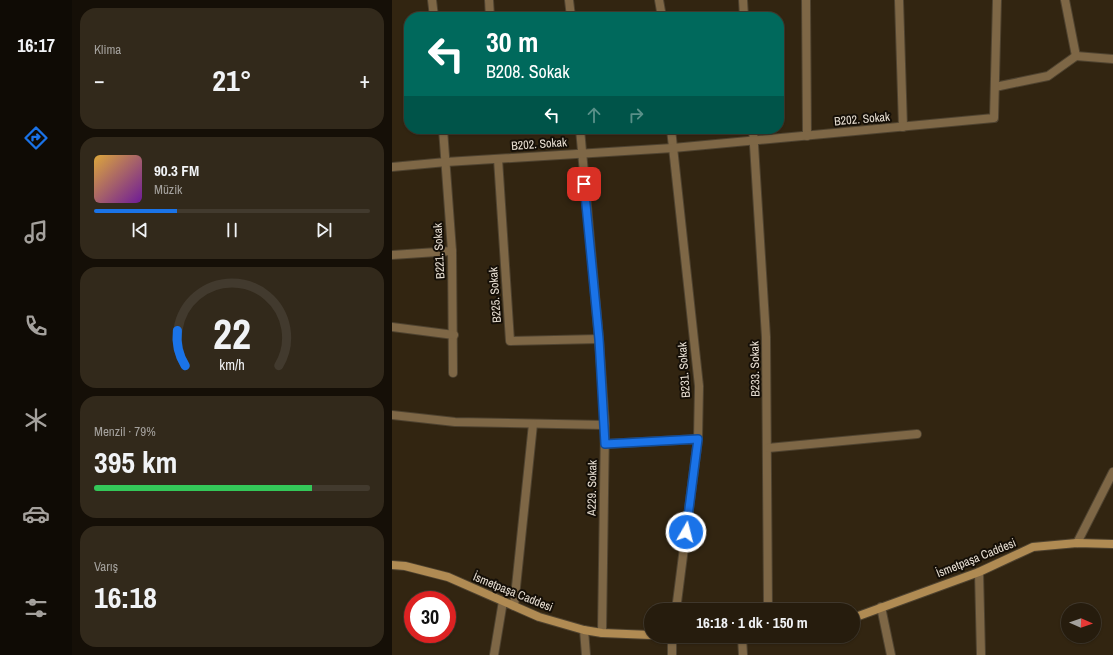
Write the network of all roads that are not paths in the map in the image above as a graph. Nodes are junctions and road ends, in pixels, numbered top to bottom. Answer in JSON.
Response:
{"nodes":[{"id":1,"x":432,"y":0,"type":"edge"},
{"id":2,"x":489,"y":0,"type":"edge"},
{"id":3,"x":569,"y":0,"type":"edge"},
{"id":4,"x":659,"y":0,"type":"edge"},
{"id":5,"x":743,"y":0,"type":"edge"},
{"id":6,"x":806,"y":0,"type":"edge"},
{"id":7,"x":899,"y":0,"type":"edge"},
{"id":8,"x":998,"y":0,"type":"edge"},
{"id":9,"x":1065,"y":0,"type":"edge"},
{"id":10,"x":433,"y":12,"type":"edge"},
{"id":11,"x":490,"y":12,"type":"edge"},
{"id":12,"x":570,"y":12,"type":"edge"},
{"id":13,"x":661,"y":12,"type":"edge"},
{"id":14,"x":744,"y":12,"type":"edge"},
{"id":15,"x":1076,"y":56,"type":"junction"},
{"id":16,"x":1113,"y":59,"type":"edge"},
{"id":17,"x":995,"y":87,"type":"junction"},
{"id":18,"x":903,"y":127,"type":"junction"},
{"id":19,"x":443,"y":134,"type":"edge"},
{"id":20,"x":580,"y":134,"type":"edge"},
{"id":21,"x":672,"y":134,"type":"edge"},
{"id":22,"x":753,"y":134,"type":"edge"},
{"id":23,"x":807,"y":136,"type":"junction"},
{"id":24,"x":754,"y":140,"type":"junction"},
{"id":25,"x":673,"y":148,"type":"junction"},
{"id":26,"x":582,"y":153,"type":"junction"},
{"id":27,"x":498,"y":159,"type":"junction"},
{"id":28,"x":446,"y":162,"type":"junction"},
{"id":29,"x":392,"y":167,"type":"edge"},
{"id":30,"x":452,"y":251,"type":"junction"},
{"id":31,"x":392,"y":254,"type":"edge"},
{"id":32,"x":392,"y":327,"type":"edge"},
{"id":33,"x":454,"y":335,"type":"junction"},
{"id":34,"x":599,"y":339,"type":"junction"},
{"id":35,"x":453,"y":373,"type":"dead end"},
{"id":36,"x":392,"y":415,"type":"edge"},
{"id":37,"x":532,"y":424,"type":"junction"},
{"id":38,"x":605,"y":425,"type":"junction"},
{"id":39,"x":917,"y":434,"type":"dead end"},
{"id":40,"x":698,"y":439,"type":"junction"},
{"id":41,"x":605,"y":444,"type":"junction"},
{"id":42,"x":768,"y":448,"type":"junction"},
{"id":43,"x":1113,"y":472,"type":"edge"},
{"id":44,"x":1077,"y":543,"type":"junction"},
{"id":45,"x":1113,"y":544,"type":"edge"},
{"id":46,"x":392,"y":565,"type":"edge"},
{"id":47,"x":979,"y":572,"type":"junction"},
{"id":48,"x":503,"y":601,"type":"junction"},
{"id":49,"x":677,"y":603,"type":"edge"},
{"id":50,"x":768,"y":603,"type":"edge"},
{"id":51,"x":514,"y":606,"type":"junction"},
{"id":52,"x":881,"y":607,"type":"junction"},
{"id":53,"x":860,"y":615,"type":"edge"},
{"id":54,"x":584,"y":630,"type":"junction"},
{"id":55,"x":602,"y":633,"type":"junction"},
{"id":56,"x":644,"y":635,"type":"edge"},
{"id":57,"x":672,"y":643,"type":"edge"},
{"id":58,"x":742,"y":643,"type":"edge"},
{"id":59,"x":494,"y":655,"type":"edge"},
{"id":60,"x":586,"y":655,"type":"edge"},
{"id":61,"x":672,"y":655,"type":"edge"},
{"id":62,"x":743,"y":655,"type":"edge"},
{"id":63,"x":891,"y":655,"type":"edge"},
{"id":64,"x":982,"y":655,"type":"edge"}],
"edges":[{"from":1,"to":10,"type":"street"},
{"from":2,"to":11,"type":"street"},
{"from":3,"to":12,"type":"street"},
{"from":4,"to":13,"type":"street"},
{"from":5,"to":14,"type":"street"},
{"from":6,"to":23,"type":"street"},
{"from":7,"to":18,"type":"street"},
{"from":8,"to":17,"type":"street"},
{"from":9,"to":15,"type":"street"},
{"from":15,"to":16,"type":"street"},
{"from":15,"to":17,"type":"street"},
{"from":17,"to":18,"type":"street","name":"B202. Sokak"},
{"from":18,"to":23,"type":"street","name":"B202. Sokak"},
{"from":19,"to":28,"type":"street","name":"B221. Sokak"},
{"from":20,"to":26,"type":"street","name":"A229. Sokak"},
{"from":21,"to":25,"type":"street","name":"B231. Sokak"},
{"from":22,"to":24,"type":"street","name":"B233. Sokak"},
{"from":23,"to":24,"type":"street","name":"B202. Sokak"},
{"from":24,"to":25,"type":"street","name":"B202. Sokak"},
{"from":24,"to":42,"type":"street","name":"B233. Sokak"},
{"from":25,"to":26,"type":"street","name":"B202. Sokak"},
{"from":25,"to":40,"type":"street","name":"B231. Sokak"},
{"from":26,"to":27,"type":"street","name":"B202. Sokak"},
{"from":26,"to":34,"type":"street","name":"A229. Sokak"},
{"from":27,"to":28,"type":"street","name":"B202. Sokak"},
{"from":27,"to":34,"type":"street","name":"B225. Sokak"},
{"from":28,"to":29,"type":"street","name":"B202. Sokak"},
{"from":28,"to":30,"type":"street","name":"B221. Sokak"},
{"from":30,"to":31,"type":"street"},
{"from":30,"to":33,"type":"street","name":"B221. Sokak"},
{"from":32,"to":33,"type":"street"},
{"from":33,"to":35,"type":"street","name":"B221. Sokak"},
{"from":34,"to":38,"type":"street","name":"A229. Sokak"},
{"from":36,"to":37,"type":"street"},
{"from":37,"to":38,"type":"street"},
{"from":37,"to":51,"type":"street"},
{"from":38,"to":41,"type":"street","name":"A229. Sokak"},
{"from":39,"to":42,"type":"street"},
{"from":40,"to":41,"type":"street"},
{"from":40,"to":49,"type":"street","name":"B231. Sokak"},
{"from":41,"to":55,"type":"street","name":"A229. Sokak"},
{"from":42,"to":50,"type":"street","name":"B233. Sokak"},
{"from":43,"to":44,"type":"street"},
{"from":44,"to":45,"type":"main road","name":"İsmetpaşa Caddesi"},
{"from":44,"to":47,"type":"main road","name":"İsmetpaşa Caddesi"},
{"from":46,"to":48,"type":"main road","name":"İsmetpaşa Caddesi"},
{"from":47,"to":52,"type":"main road","name":"İsmetpaşa Caddesi"},
{"from":47,"to":64,"type":"street"},
{"from":48,"to":51,"type":"main road","name":"İsmetpaşa Caddesi"},
{"from":48,"to":59,"type":"street"},
{"from":51,"to":54,"type":"main road","name":"İsmetpaşa Caddesi"},
{"from":52,"to":53,"type":"main road","name":"İsmetpaşa Caddesi"},
{"from":52,"to":63,"type":"street"},
{"from":54,"to":55,"type":"main road","name":"İsmetpaşa Caddesi"},
{"from":54,"to":60,"type":"street"},
{"from":55,"to":56,"type":"main road","name":"İsmetpaşa Caddesi"},
{"from":57,"to":61,"type":"street"},
{"from":58,"to":62,"type":"street"}]}
